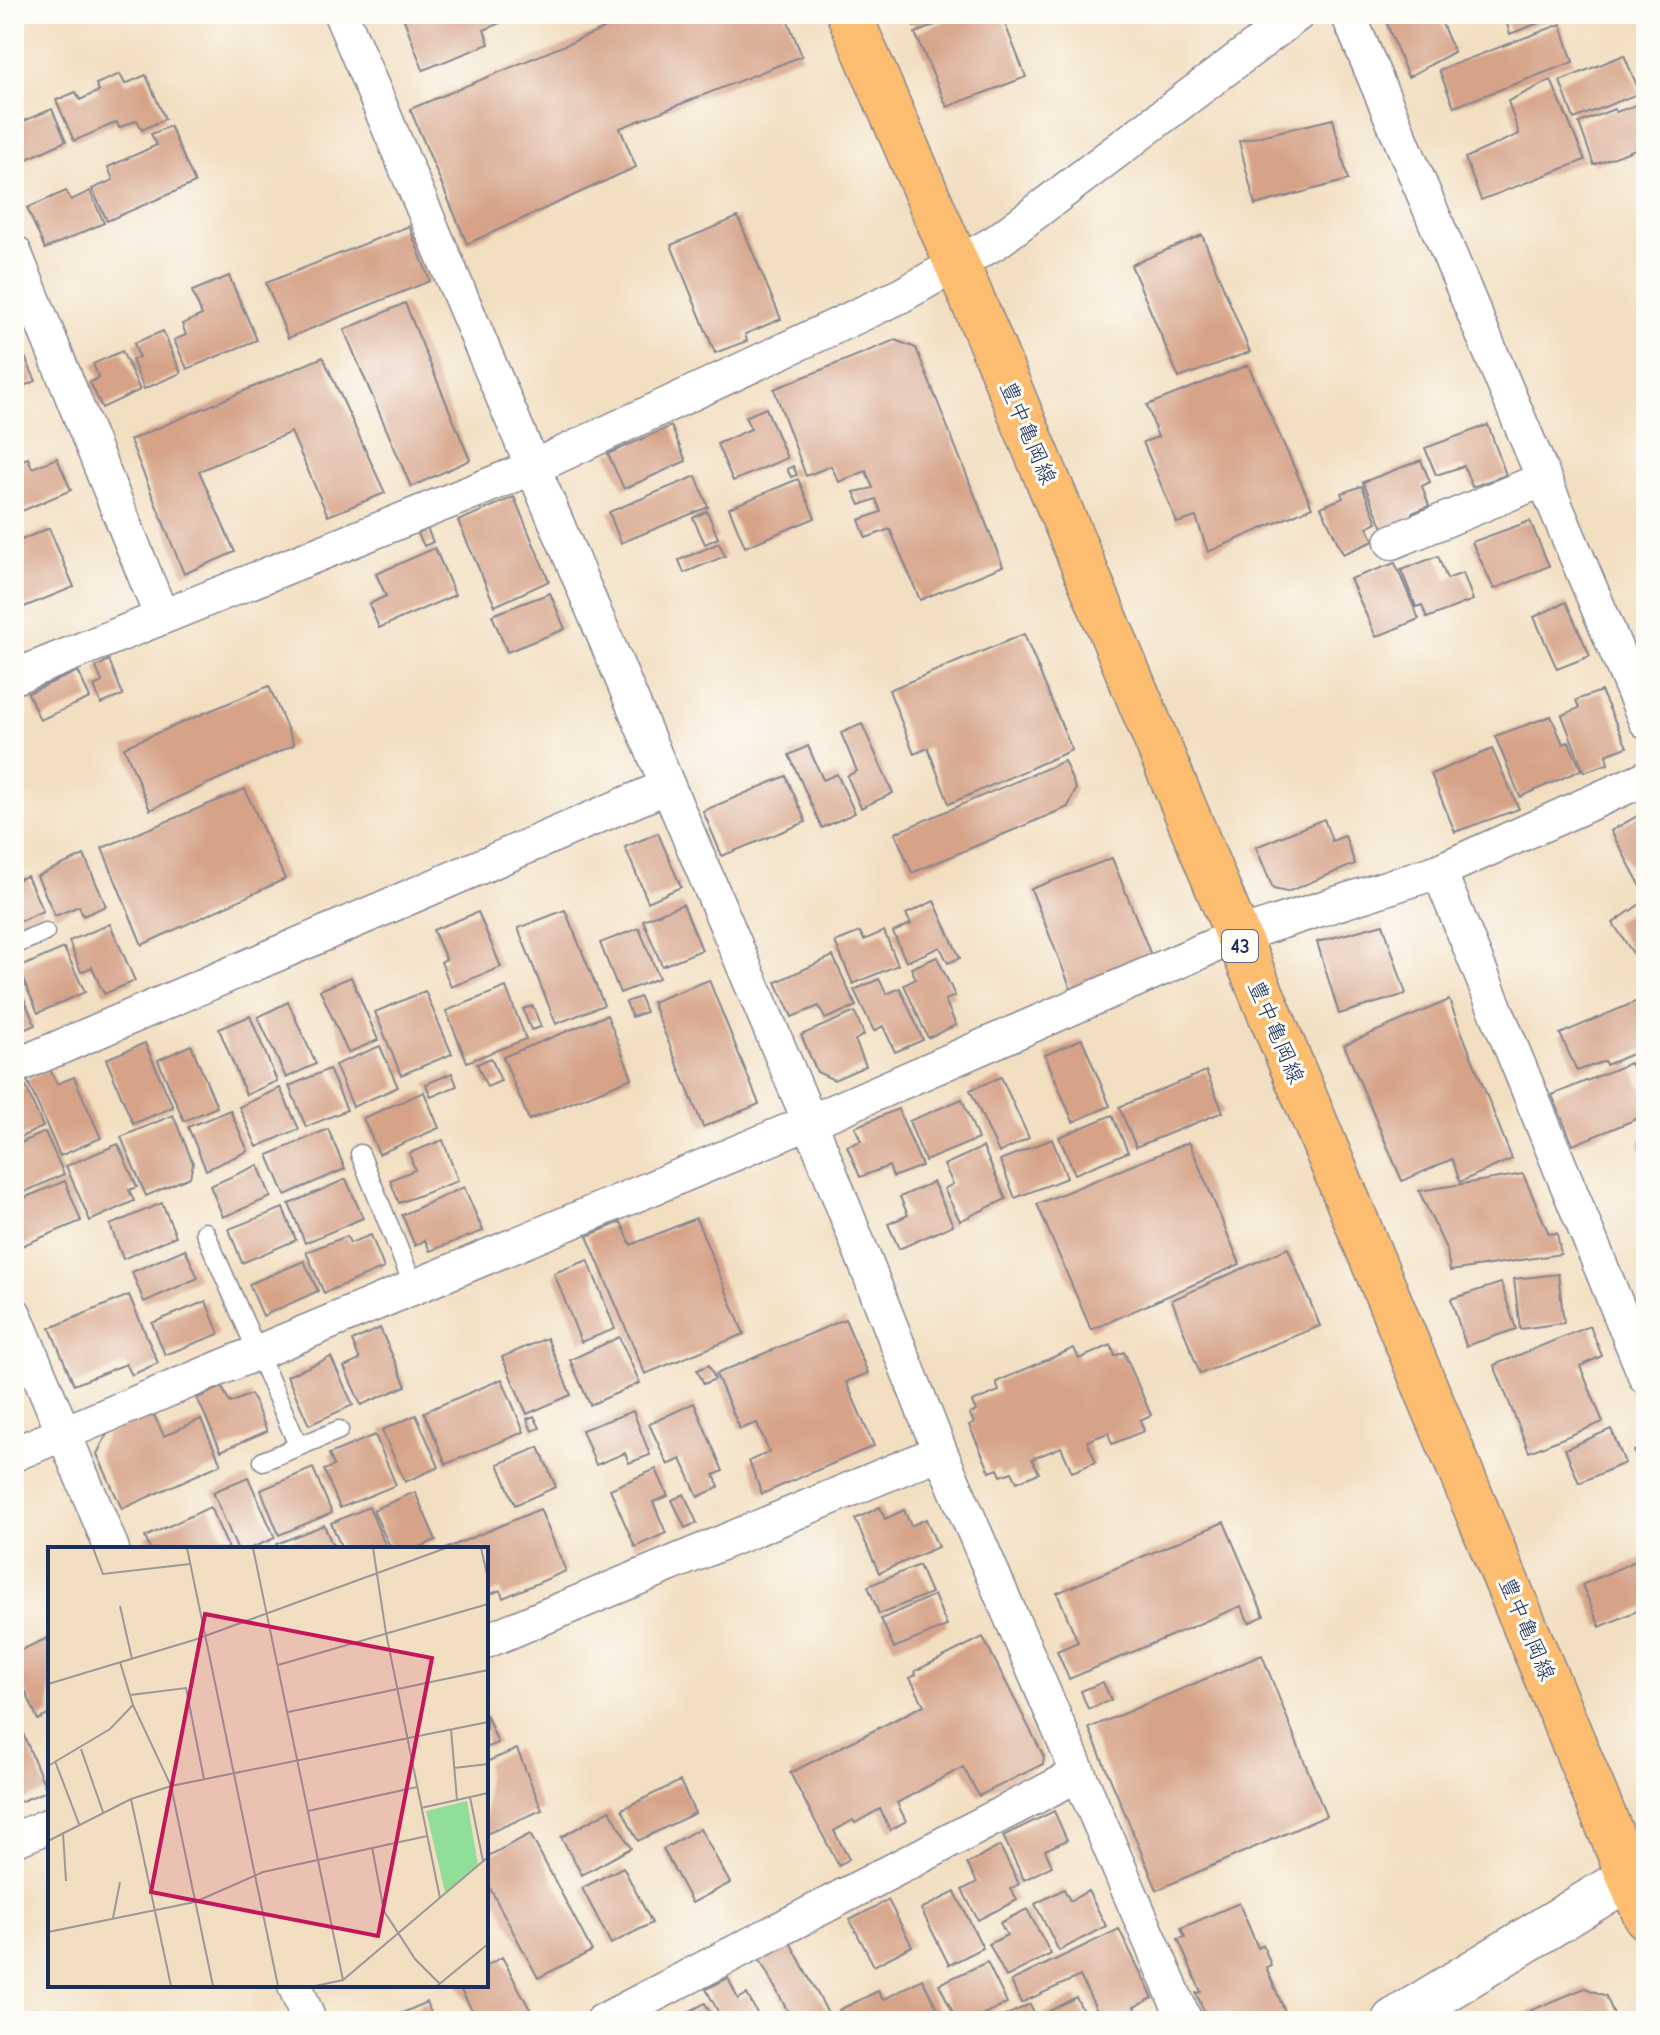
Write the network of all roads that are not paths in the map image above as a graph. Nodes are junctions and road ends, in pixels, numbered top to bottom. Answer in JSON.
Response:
{"nodes":[{"id":1,"x":341,"y":14,"type":"edge"},
{"id":2,"x":849,"y":14,"type":"edge"},
{"id":3,"x":1298,"y":14,"type":"edge"},
{"id":4,"x":1348,"y":14,"type":"edge"},
{"id":5,"x":14,"y":252,"type":"edge"},
{"id":6,"x":955,"y":265,"type":"junction"},
{"id":7,"x":534,"y":467,"type":"junction"},
{"id":8,"x":1544,"y":479,"type":"junction"},
{"id":9,"x":1392,"y":542,"type":"dead end"},
{"id":10,"x":161,"y":615,"type":"junction"},
{"id":11,"x":14,"y":677,"type":"edge"},
{"id":12,"x":1646,"y":721,"type":"edge"},
{"id":13,"x":1646,"y":778,"type":"edge"},
{"id":14,"x":668,"y":786,"type":"junction"},
{"id":15,"x":1439,"y":871,"type":"junction"},
{"id":16,"x":45,"y":932,"type":"dead end"},
{"id":17,"x":1236,"y":936,"type":"junction"},
{"id":18,"x":14,"y":945,"type":"edge"},
{"id":19,"x":14,"y":1067,"type":"edge"},
{"id":20,"x":810,"y":1122,"type":"junction"},
{"id":21,"x":360,"y":1154,"type":"dead end"},
{"id":22,"x":205,"y":1232,"type":"dead end"},
{"id":23,"x":414,"y":1287,"type":"junction"},
{"id":24,"x":14,"y":1314,"type":"edge"},
{"id":25,"x":257,"y":1353,"type":"junction"},
{"id":26,"x":1646,"y":1377,"type":"edge"},
{"id":27,"x":339,"y":1430,"type":"dead end"},
{"id":28,"x":63,"y":1433,"type":"junction"},
{"id":29,"x":298,"y":1445,"type":"junction"},
{"id":30,"x":940,"y":1452,"type":"junction"},
{"id":31,"x":14,"y":1454,"type":"edge"},
{"id":32,"x":263,"y":1461,"type":"dead end"},
{"id":33,"x":111,"y":1547,"type":"edge"},
{"id":34,"x":488,"y":1640,"type":"edge"},
{"id":35,"x":1077,"y":1775,"type":"junction"},
{"id":36,"x":48,"y":1826,"type":"edge"},
{"id":37,"x":14,"y":1840,"type":"edge"},
{"id":38,"x":1637,"y":1873,"type":"edge"},
{"id":39,"x":1646,"y":1917,"type":"edge"},
{"id":40,"x":296,"y":1987,"type":"edge"},
{"id":41,"x":309,"y":2021,"type":"edge"},
{"id":42,"x":603,"y":2021,"type":"edge"},
{"id":43,"x":1185,"y":2021,"type":"edge"},
{"id":44,"x":1394,"y":2021,"type":"edge"}],
"edges":[{"from":1,"to":7,"type":"street"},
{"from":2,"to":6,"type":"main road","name":"豊中亀岡線","number":"43"},
{"from":3,"to":6,"type":"street"},
{"from":4,"to":8,"type":"street"},
{"from":5,"to":10,"type":"street"},
{"from":6,"to":7,"type":"street"},
{"from":6,"to":17,"type":"main road","name":"豊中亀岡線","number":"43"},
{"from":7,"to":10,"type":"street"},
{"from":7,"to":14,"type":"street"},
{"from":8,"to":9,"type":"street"},
{"from":8,"to":12,"type":"street"},
{"from":10,"to":11,"type":"street"},
{"from":13,"to":15,"type":"street"},
{"from":14,"to":19,"type":"street"},
{"from":14,"to":20,"type":"street"},
{"from":15,"to":17,"type":"street"},
{"from":15,"to":26,"type":"street"},
{"from":16,"to":18,"type":"lane"},
{"from":17,"to":20,"type":"street"},
{"from":17,"to":38,"type":"main road","name":"豊中亀岡線","number":"43"},
{"from":20,"to":23,"type":"street"},
{"from":20,"to":30,"type":"street"},
{"from":21,"to":23,"type":"lane"},
{"from":22,"to":25,"type":"lane"},
{"from":23,"to":25,"type":"street"},
{"from":24,"to":28,"type":"street"},
{"from":25,"to":28,"type":"street"},
{"from":25,"to":29,"type":"lane"},
{"from":27,"to":29,"type":"lane"},
{"from":28,"to":31,"type":"street"},
{"from":28,"to":33,"type":"street"},
{"from":29,"to":32,"type":"lane"},
{"from":30,"to":34,"type":"street"},
{"from":30,"to":35,"type":"street"},
{"from":35,"to":42,"type":"street"},
{"from":35,"to":43,"type":"street"},
{"from":36,"to":37,"type":"street"},
{"from":38,"to":39,"type":"main road","name":"豊中亀岡線","number":"43"},
{"from":38,"to":44,"type":"street"},
{"from":40,"to":41,"type":"street"}]}
